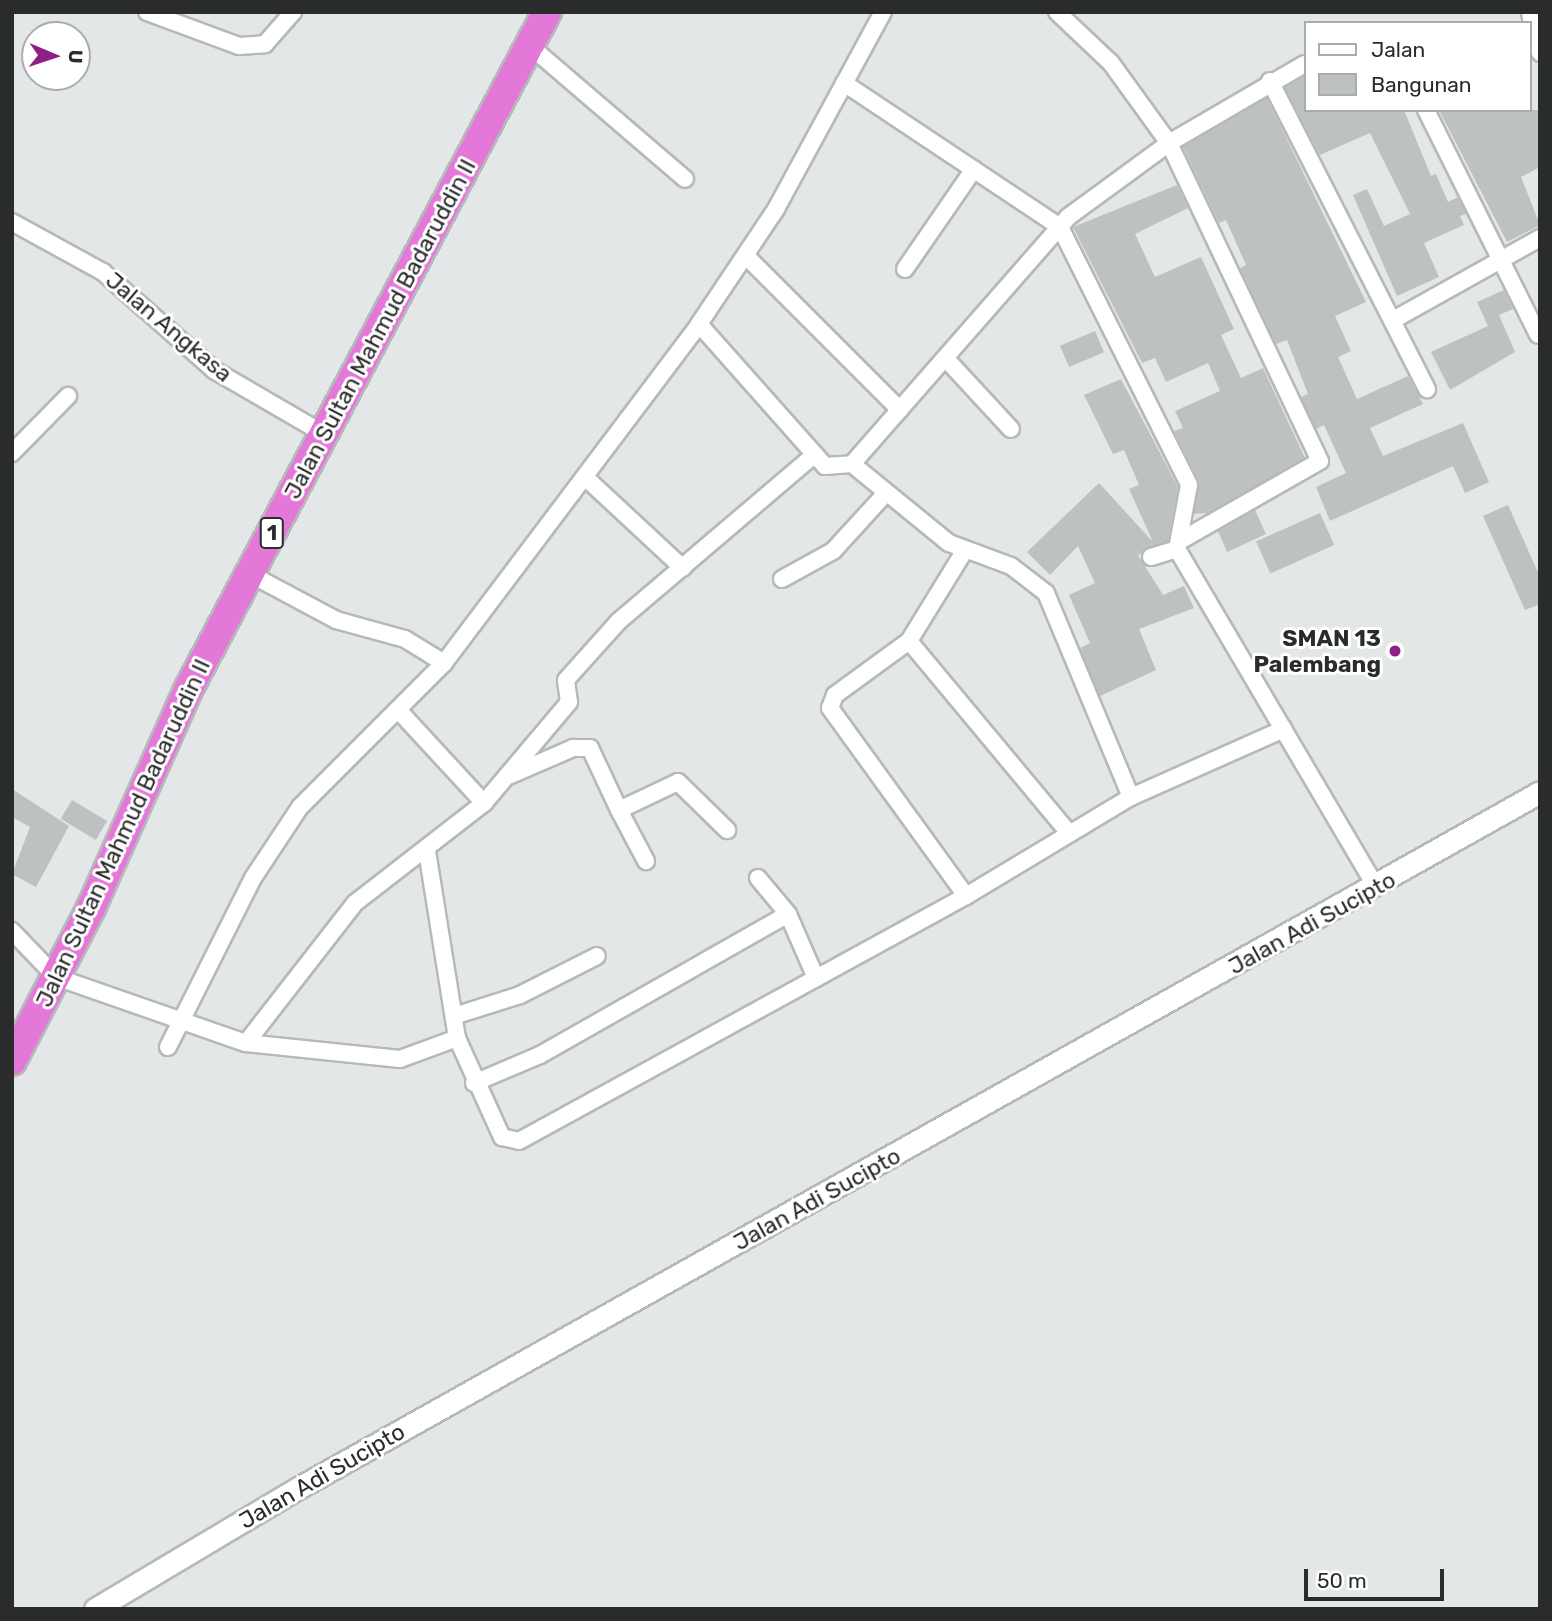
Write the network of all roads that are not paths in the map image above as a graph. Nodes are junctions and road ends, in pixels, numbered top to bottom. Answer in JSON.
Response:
{"nodes":[{"id":1,"x":147,"y":12,"type":"edge"},
{"id":2,"x":293,"y":12,"type":"edge"},
{"id":3,"x":547,"y":12,"type":"edge"},
{"id":4,"x":883,"y":12,"type":"edge"},
{"id":5,"x":1057,"y":12,"type":"edge"},
{"id":6,"x":1530,"y":12,"type":"edge"},
{"id":7,"x":1537,"y":37,"type":"edge"},
{"id":8,"x":530,"y":46,"type":"junction"},
{"id":9,"x":1540,"y":53,"type":"edge"},
{"id":10,"x":1304,"y":64,"type":"edge"},
{"id":11,"x":1270,"y":81,"type":"junction"},
{"id":12,"x":844,"y":83,"type":"junction"},
{"id":13,"x":1427,"y":112,"type":"edge"},
{"id":14,"x":1169,"y":143,"type":"junction"},
{"id":15,"x":974,"y":169,"type":"junction"},
{"id":16,"x":685,"y":179,"type":"dead end"},
{"id":17,"x":12,"y":222,"type":"edge"},
{"id":18,"x":1060,"y":227,"type":"junction"},
{"id":19,"x":1540,"y":238,"type":"edge"},
{"id":20,"x":747,"y":257,"type":"junction"},
{"id":21,"x":1502,"y":258,"type":"junction"},
{"id":22,"x":905,"y":268,"type":"dead end"},
{"id":23,"x":1395,"y":319,"type":"junction"},
{"id":24,"x":699,"y":324,"type":"junction"},
{"id":25,"x":1538,"y":335,"type":"edge"},
{"id":26,"x":947,"y":360,"type":"junction"},
{"id":27,"x":1427,"y":389,"type":"dead end"},
{"id":28,"x":68,"y":396,"type":"dead end"},
{"id":29,"x":900,"y":410,"type":"junction"},
{"id":30,"x":1011,"y":429,"type":"dead end"},
{"id":31,"x":324,"y":434,"type":"junction"},
{"id":32,"x":12,"y":453,"type":"edge"},
{"id":33,"x":815,"y":454,"type":"junction"},
{"id":34,"x":852,"y":464,"type":"junction"},
{"id":35,"x":586,"y":478,"type":"junction"},
{"id":36,"x":885,"y":494,"type":"junction"},
{"id":37,"x":1180,"y":544,"type":"junction"},
{"id":38,"x":965,"y":550,"type":"junction"},
{"id":39,"x":1151,"y":557,"type":"dead end"},
{"id":40,"x":684,"y":568,"type":"junction"},
{"id":41,"x":250,"y":574,"type":"junction"},
{"id":42,"x":782,"y":579,"type":"dead end"},
{"id":43,"x":909,"y":641,"type":"junction"},
{"id":44,"x":444,"y":663,"type":"junction"},
{"id":45,"x":400,"y":712,"type":"junction"},
{"id":46,"x":1284,"y":729,"type":"junction"},
{"id":47,"x":511,"y":775,"type":"junction"},
{"id":48,"x":1540,"y":792,"type":"edge"},
{"id":49,"x":1131,"y":797,"type":"junction"},
{"id":50,"x":484,"y":803,"type":"junction"},
{"id":51,"x":619,"y":810,"type":"junction"},
{"id":52,"x":727,"y":830,"type":"dead end"},
{"id":53,"x":1068,"y":832,"type":"junction"},
{"id":54,"x":426,"y":851,"type":"junction"},
{"id":55,"x":646,"y":861,"type":"dead end"},
{"id":56,"x":758,"y":878,"type":"dead end"},
{"id":57,"x":1376,"y":887,"type":"junction"},
{"id":58,"x":965,"y":896,"type":"junction"},
{"id":59,"x":788,"y":914,"type":"junction"},
{"id":60,"x":12,"y":931,"type":"edge"},
{"id":61,"x":597,"y":956,"type":"dead end"},
{"id":62,"x":56,"y":977,"type":"junction"},
{"id":63,"x":816,"y":978,"type":"junction"},
{"id":64,"x":454,"y":1016,"type":"junction"},
{"id":65,"x":179,"y":1024,"type":"junction"},
{"id":66,"x":457,"y":1038,"type":"junction"},
{"id":67,"x":246,"y":1043,"type":"junction"},
{"id":68,"x":168,"y":1047,"type":"dead end"},
{"id":69,"x":12,"y":1061,"type":"edge"},
{"id":70,"x":474,"y":1083,"type":"junction"},
{"id":71,"x":95,"y":1609,"type":"edge"}],
"edges":[{"from":1,"to":2,"type":"street"},
{"from":3,"to":8,"type":"highway","name":"Jalan Sultan Mahmud Badaruddin II","number":"1"},
{"from":4,"to":12,"type":"street"},
{"from":5,"to":14,"type":"street"},
{"from":6,"to":7,"type":"street"},
{"from":7,"to":9,"type":"street"},
{"from":8,"to":16,"type":"street"},
{"from":8,"to":31,"type":"highway","name":"Jalan Sultan Mahmud Badaruddin II","number":"1"},
{"from":10,"to":11,"type":"street"},
{"from":11,"to":14,"type":"street"},
{"from":11,"to":23,"type":"street"},
{"from":12,"to":15,"type":"street"},
{"from":12,"to":20,"type":"street"},
{"from":13,"to":21,"type":"street"},
{"from":14,"to":18,"type":"street"},
{"from":14,"to":37,"type":"street"},
{"from":15,"to":18,"type":"street"},
{"from":15,"to":22,"type":"street"},
{"from":17,"to":31,"type":"street","name":"Jalan Angkasa"},
{"from":18,"to":26,"type":"street"},
{"from":18,"to":37,"type":"street"},
{"from":19,"to":21,"type":"street"},
{"from":20,"to":24,"type":"street"},
{"from":20,"to":29,"type":"street"},
{"from":21,"to":23,"type":"street"},
{"from":21,"to":25,"type":"street"},
{"from":23,"to":27,"type":"street"},
{"from":24,"to":33,"type":"street"},
{"from":24,"to":35,"type":"street"},
{"from":26,"to":29,"type":"street"},
{"from":26,"to":30,"type":"street"},
{"from":28,"to":32,"type":"street"},
{"from":29,"to":34,"type":"street"},
{"from":31,"to":41,"type":"highway","name":"Jalan Sultan Mahmud Badaruddin II","number":"1"},
{"from":33,"to":34,"type":"street"},
{"from":33,"to":40,"type":"street"},
{"from":34,"to":36,"type":"street"},
{"from":35,"to":40,"type":"street"},
{"from":35,"to":44,"type":"street"},
{"from":36,"to":38,"type":"street"},
{"from":36,"to":42,"type":"street"},
{"from":37,"to":39,"type":"street"},
{"from":37,"to":46,"type":"street"},
{"from":38,"to":43,"type":"street"},
{"from":38,"to":49,"type":"street"},
{"from":40,"to":47,"type":"street"},
{"from":41,"to":44,"type":"street"},
{"from":41,"to":62,"type":"highway","name":"Jalan Sultan Mahmud Badaruddin II","number":"1"},
{"from":43,"to":53,"type":"street"},
{"from":43,"to":58,"type":"street"},
{"from":44,"to":45,"type":"street"},
{"from":45,"to":50,"type":"street"},
{"from":45,"to":65,"type":"street"},
{"from":46,"to":49,"type":"street"},
{"from":46,"to":57,"type":"street"},
{"from":47,"to":50,"type":"street"},
{"from":47,"to":51,"type":"street"},
{"from":48,"to":57,"type":"street","name":"Jalan Adi Sucipto"},
{"from":49,"to":53,"type":"street"},
{"from":50,"to":54,"type":"street"},
{"from":51,"to":52,"type":"street"},
{"from":51,"to":55,"type":"street"},
{"from":53,"to":58,"type":"street"},
{"from":54,"to":64,"type":"street"},
{"from":54,"to":67,"type":"street"},
{"from":56,"to":59,"type":"street"},
{"from":57,"to":71,"type":"street","name":"Jalan Adi Sucipto"},
{"from":58,"to":63,"type":"street"},
{"from":59,"to":63,"type":"street"},
{"from":59,"to":70,"type":"street"},
{"from":60,"to":62,"type":"street"},
{"from":61,"to":64,"type":"street"},
{"from":62,"to":65,"type":"street"},
{"from":62,"to":69,"type":"highway","name":"Jalan Sultan Mahmud Badaruddin II","number":"1"},
{"from":63,"to":70,"type":"street"},
{"from":64,"to":66,"type":"street"},
{"from":65,"to":67,"type":"street"},
{"from":65,"to":68,"type":"street"},
{"from":66,"to":67,"type":"street"},
{"from":66,"to":70,"type":"street"}]}
